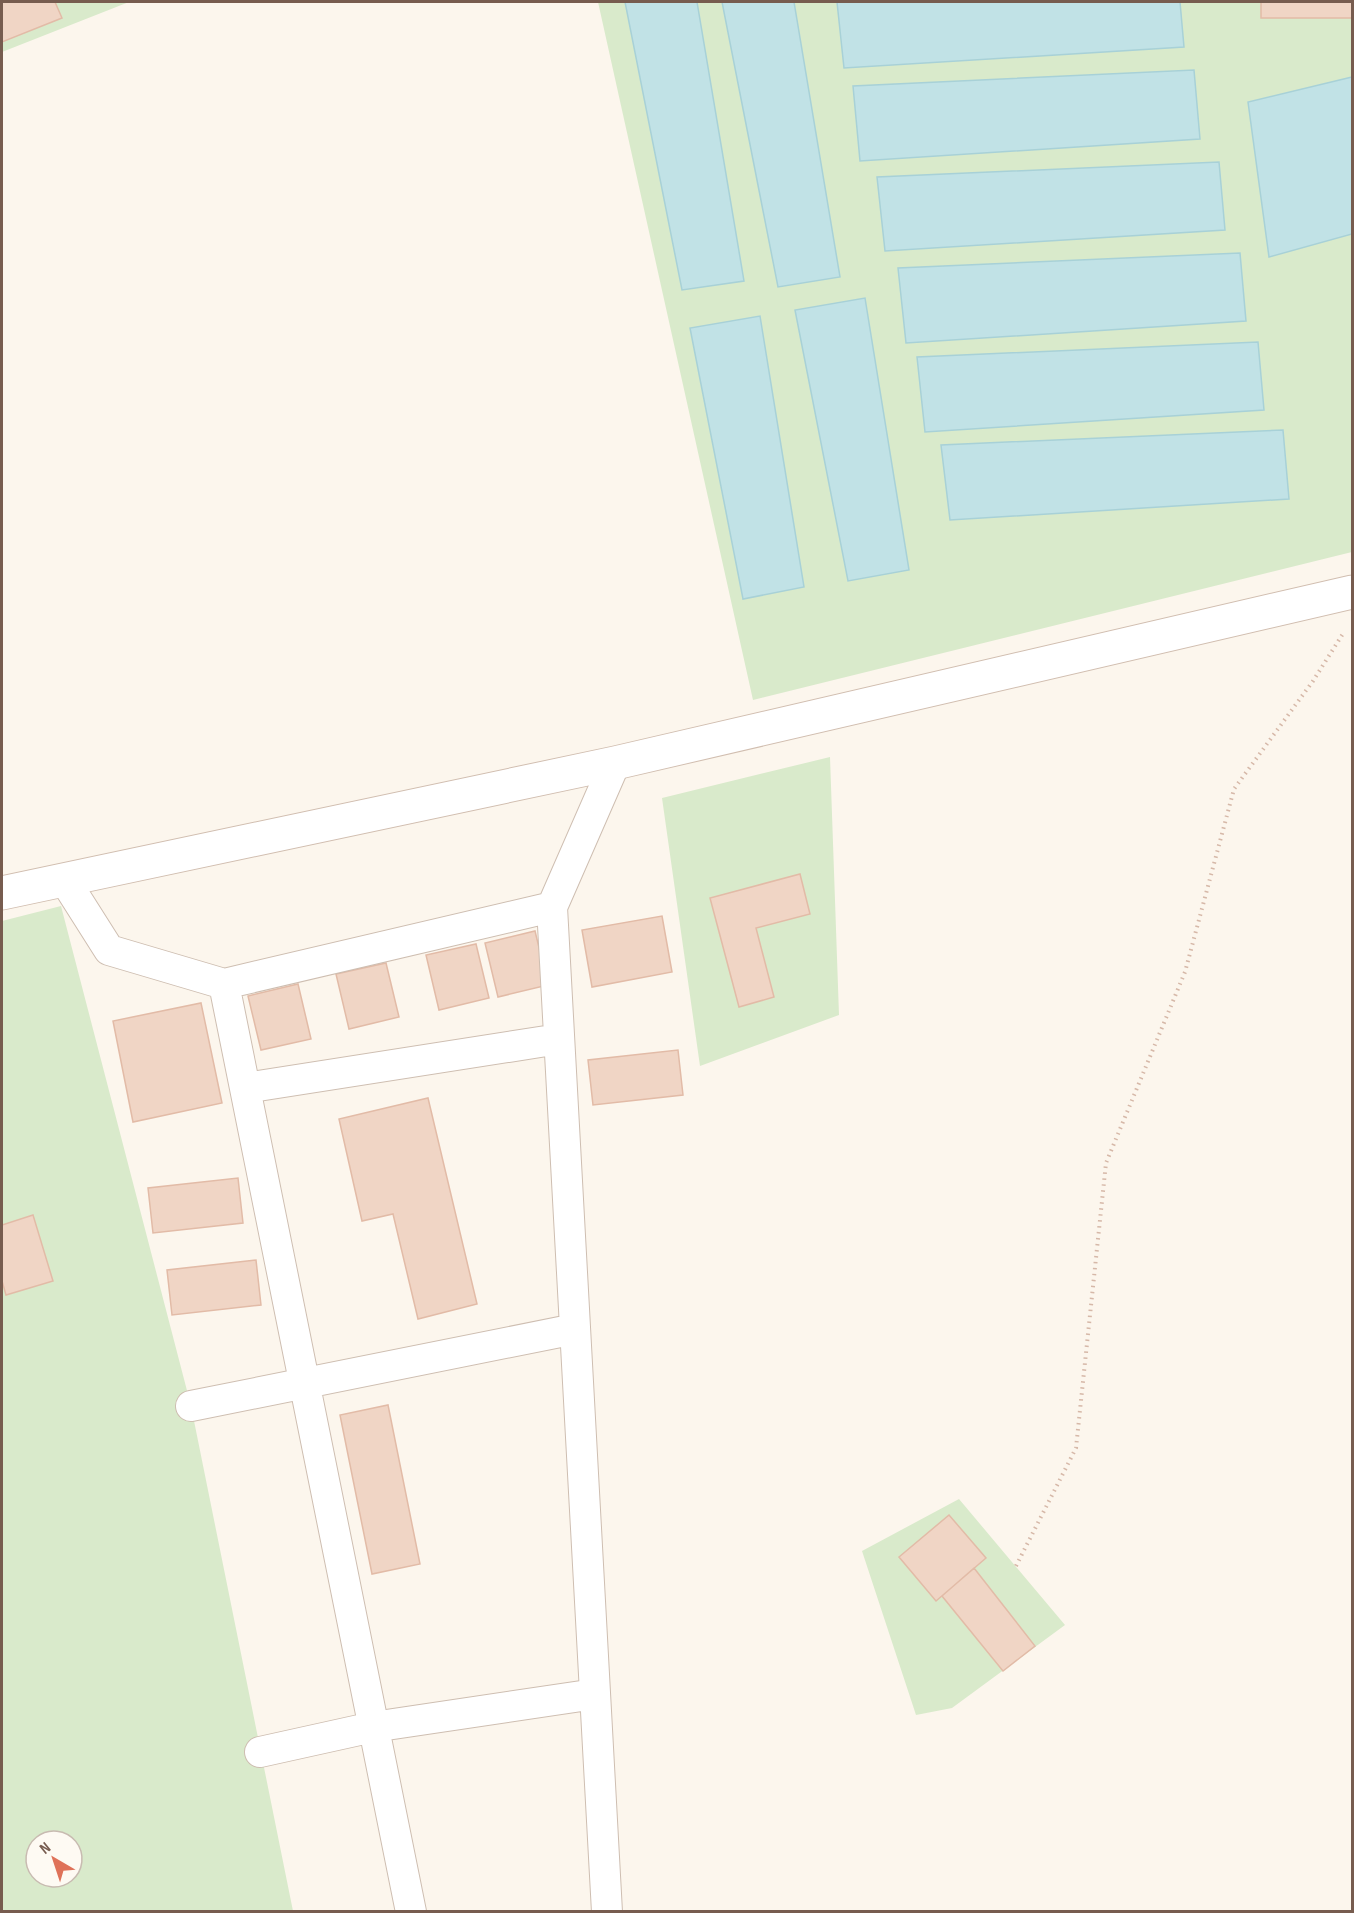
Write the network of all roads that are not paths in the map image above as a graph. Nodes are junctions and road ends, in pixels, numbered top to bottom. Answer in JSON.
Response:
{"nodes":[{"id":1,"x":1350,"y":593,"type":"edge"},
{"id":2,"x":615,"y":763,"type":"junction"},
{"id":3,"x":64,"y":879,"type":"junction"},
{"id":4,"x":2,"y":892,"type":"edge"},
{"id":5,"x":552,"y":907,"type":"junction"},
{"id":6,"x":224,"y":984,"type":"junction"},
{"id":7,"x":559,"y":1039,"type":"junction"},
{"id":8,"x":245,"y":1088,"type":"junction"},
{"id":9,"x":575,"y":1329,"type":"junction"},
{"id":10,"x":304,"y":1384,"type":"junction"},
{"id":11,"x":191,"y":1406,"type":"dead end"},
{"id":12,"x":595,"y":1694,"type":"junction"},
{"id":13,"x":373,"y":1727,"type":"junction"},
{"id":14,"x":260,"y":1752,"type":"dead end"},
{"id":15,"x":411,"y":1911,"type":"edge"},
{"id":16,"x":607,"y":1911,"type":"edge"}],
"edges":[{"from":1,"to":2,"type":"main road"},
{"from":2,"to":3,"type":"main road"},
{"from":2,"to":5,"type":"street"},
{"from":3,"to":4,"type":"main road"},
{"from":3,"to":6,"type":"street"},
{"from":5,"to":6,"type":"street"},
{"from":5,"to":7,"type":"street"},
{"from":6,"to":8,"type":"street"},
{"from":7,"to":8,"type":"street"},
{"from":7,"to":9,"type":"street"},
{"from":8,"to":10,"type":"street"},
{"from":9,"to":10,"type":"street"},
{"from":9,"to":12,"type":"street"},
{"from":10,"to":11,"type":"street"},
{"from":10,"to":13,"type":"street"},
{"from":12,"to":13,"type":"street"},
{"from":12,"to":16,"type":"street"},
{"from":13,"to":14,"type":"street"},
{"from":13,"to":15,"type":"street"}]}
